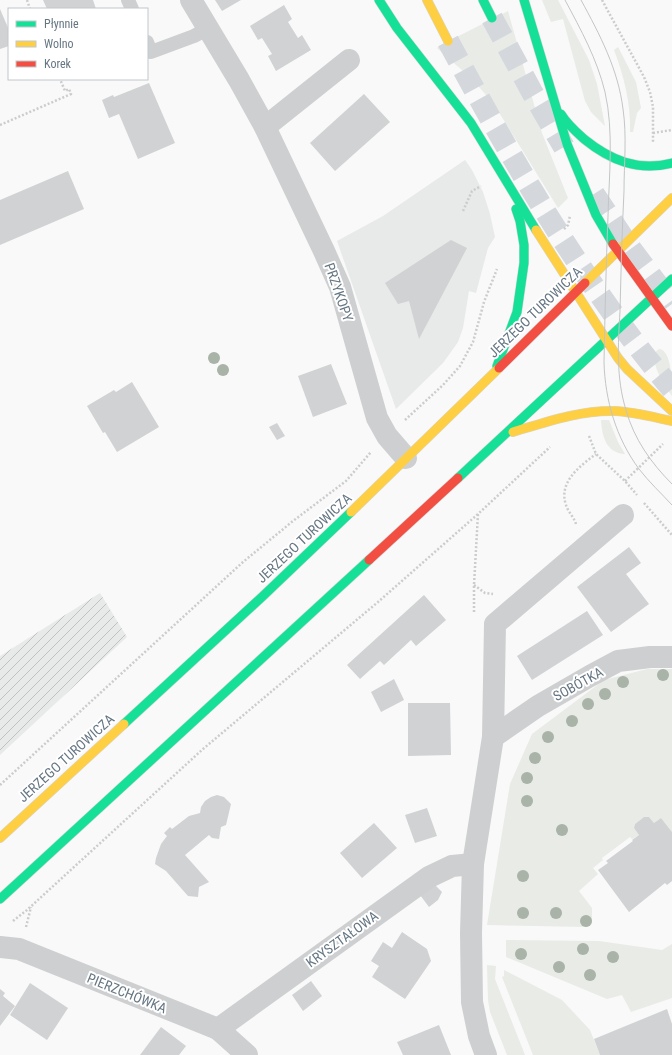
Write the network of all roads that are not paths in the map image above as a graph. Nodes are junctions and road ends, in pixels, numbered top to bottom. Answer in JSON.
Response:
{"nodes":[{"id":1,"x":191,"y":0,"type":"edge"},
{"id":2,"x":379,"y":0,"type":"edge"},
{"id":3,"x":428,"y":0,"type":"edge"},
{"id":4,"x":483,"y":0,"type":"edge"},
{"id":5,"x":524,"y":0,"type":"edge"},
{"id":6,"x":492,"y":18,"type":"tunnel mouth"},
{"id":7,"x":207,"y":28,"type":"junction"},
{"id":8,"x":448,"y":41,"type":"tunnel mouth"},
{"id":9,"x":148,"y":44,"type":"edge"},
{"id":10,"x":348,"y":60,"type":"dead end"},
{"id":11,"x":553,"y":99,"type":"junction"},
{"id":12,"x":265,"y":127,"type":"junction"},
{"id":13,"x":672,"y":163,"type":"edge"},
{"id":14,"x":504,"y":177,"type":"junction"},
{"id":15,"x":672,"y":198,"type":"edge"},
{"id":16,"x":618,"y":251,"type":"junction"},
{"id":17,"x":672,"y":279,"type":"edge"},
{"id":18,"x":576,"y":293,"type":"junction"},
{"id":19,"x":652,"y":298,"type":"junction"},
{"id":20,"x":672,"y":326,"type":"edge"},
{"id":21,"x":606,"y":341,"type":"junction"},
{"id":22,"x":494,"y":372,"type":"junction"},
{"id":23,"x":672,"y":411,"type":"edge"},
{"id":24,"x":672,"y":421,"type":"edge"},
{"id":25,"x":506,"y":434,"type":"junction"},
{"id":26,"x":406,"y":458,"type":"junction"},
{"id":27,"x":623,"y":515,"type":"dead end"},
{"id":28,"x":672,"y":657,"type":"edge"},
{"id":29,"x":493,"y":737,"type":"junction"},
{"id":30,"x":0,"y":838,"type":"edge"},
{"id":31,"x":473,"y":864,"type":"junction"},
{"id":32,"x":0,"y":899,"type":"edge"},
{"id":33,"x":0,"y":947,"type":"edge"},
{"id":34,"x":218,"y":1029,"type":"junction"},
{"id":35,"x":247,"y":1055,"type":"edge"},
{"id":36,"x":486,"y":1055,"type":"edge"}],
"edges":[{"from":1,"to":7,"type":"street","name":"PRZYKOPY"},
{"from":2,"to":14,"type":"main road"},
{"from":3,"to":8,"type":"main road"},
{"from":4,"to":6,"type":"main road"},
{"from":5,"to":11,"type":"main road"},
{"from":7,"to":9,"type":"lane"},
{"from":7,"to":12,"type":"street","name":"PRZYKOPY"},
{"from":10,"to":12,"type":"street"},
{"from":11,"to":13,"type":"main road"},
{"from":11,"to":16,"type":"main road"},
{"from":12,"to":26,"type":"street","name":"PRZYKOPY"},
{"from":14,"to":18,"type":"main road"},
{"from":14,"to":22,"type":"main road"},
{"from":15,"to":16,"type":"main road","name":"JERZEGO TUROWICZA"},
{"from":16,"to":18,"type":"main road","name":"JERZEGO TUROWICZA"},
{"from":16,"to":19,"type":"main road"},
{"from":17,"to":19,"type":"main road"},
{"from":18,"to":21,"type":"main road"},
{"from":18,"to":22,"type":"main road","name":"JERZEGO TUROWICZA"},
{"from":19,"to":20,"type":"main road"},
{"from":19,"to":21,"type":"main road"},
{"from":21,"to":23,"type":"main road"},
{"from":21,"to":25,"type":"main road"},
{"from":22,"to":26,"type":"main road","name":"JERZEGO TUROWICZA"},
{"from":24,"to":25,"type":"main road"},
{"from":25,"to":32,"type":"main road"},
{"from":26,"to":30,"type":"main road","name":"JERZEGO TUROWICZA"},
{"from":27,"to":29,"type":"street"},
{"from":28,"to":29,"type":"street","name":"SOBÓTKA"},
{"from":29,"to":31,"type":"street"},
{"from":31,"to":34,"type":"street","name":"KRYSZTAŁOWA"},
{"from":31,"to":36,"type":"street"},
{"from":33,"to":34,"type":"street","name":"PIERZCHÓWKA"},
{"from":34,"to":35,"type":"street","name":"PIERZCHÓWKA"}]}
